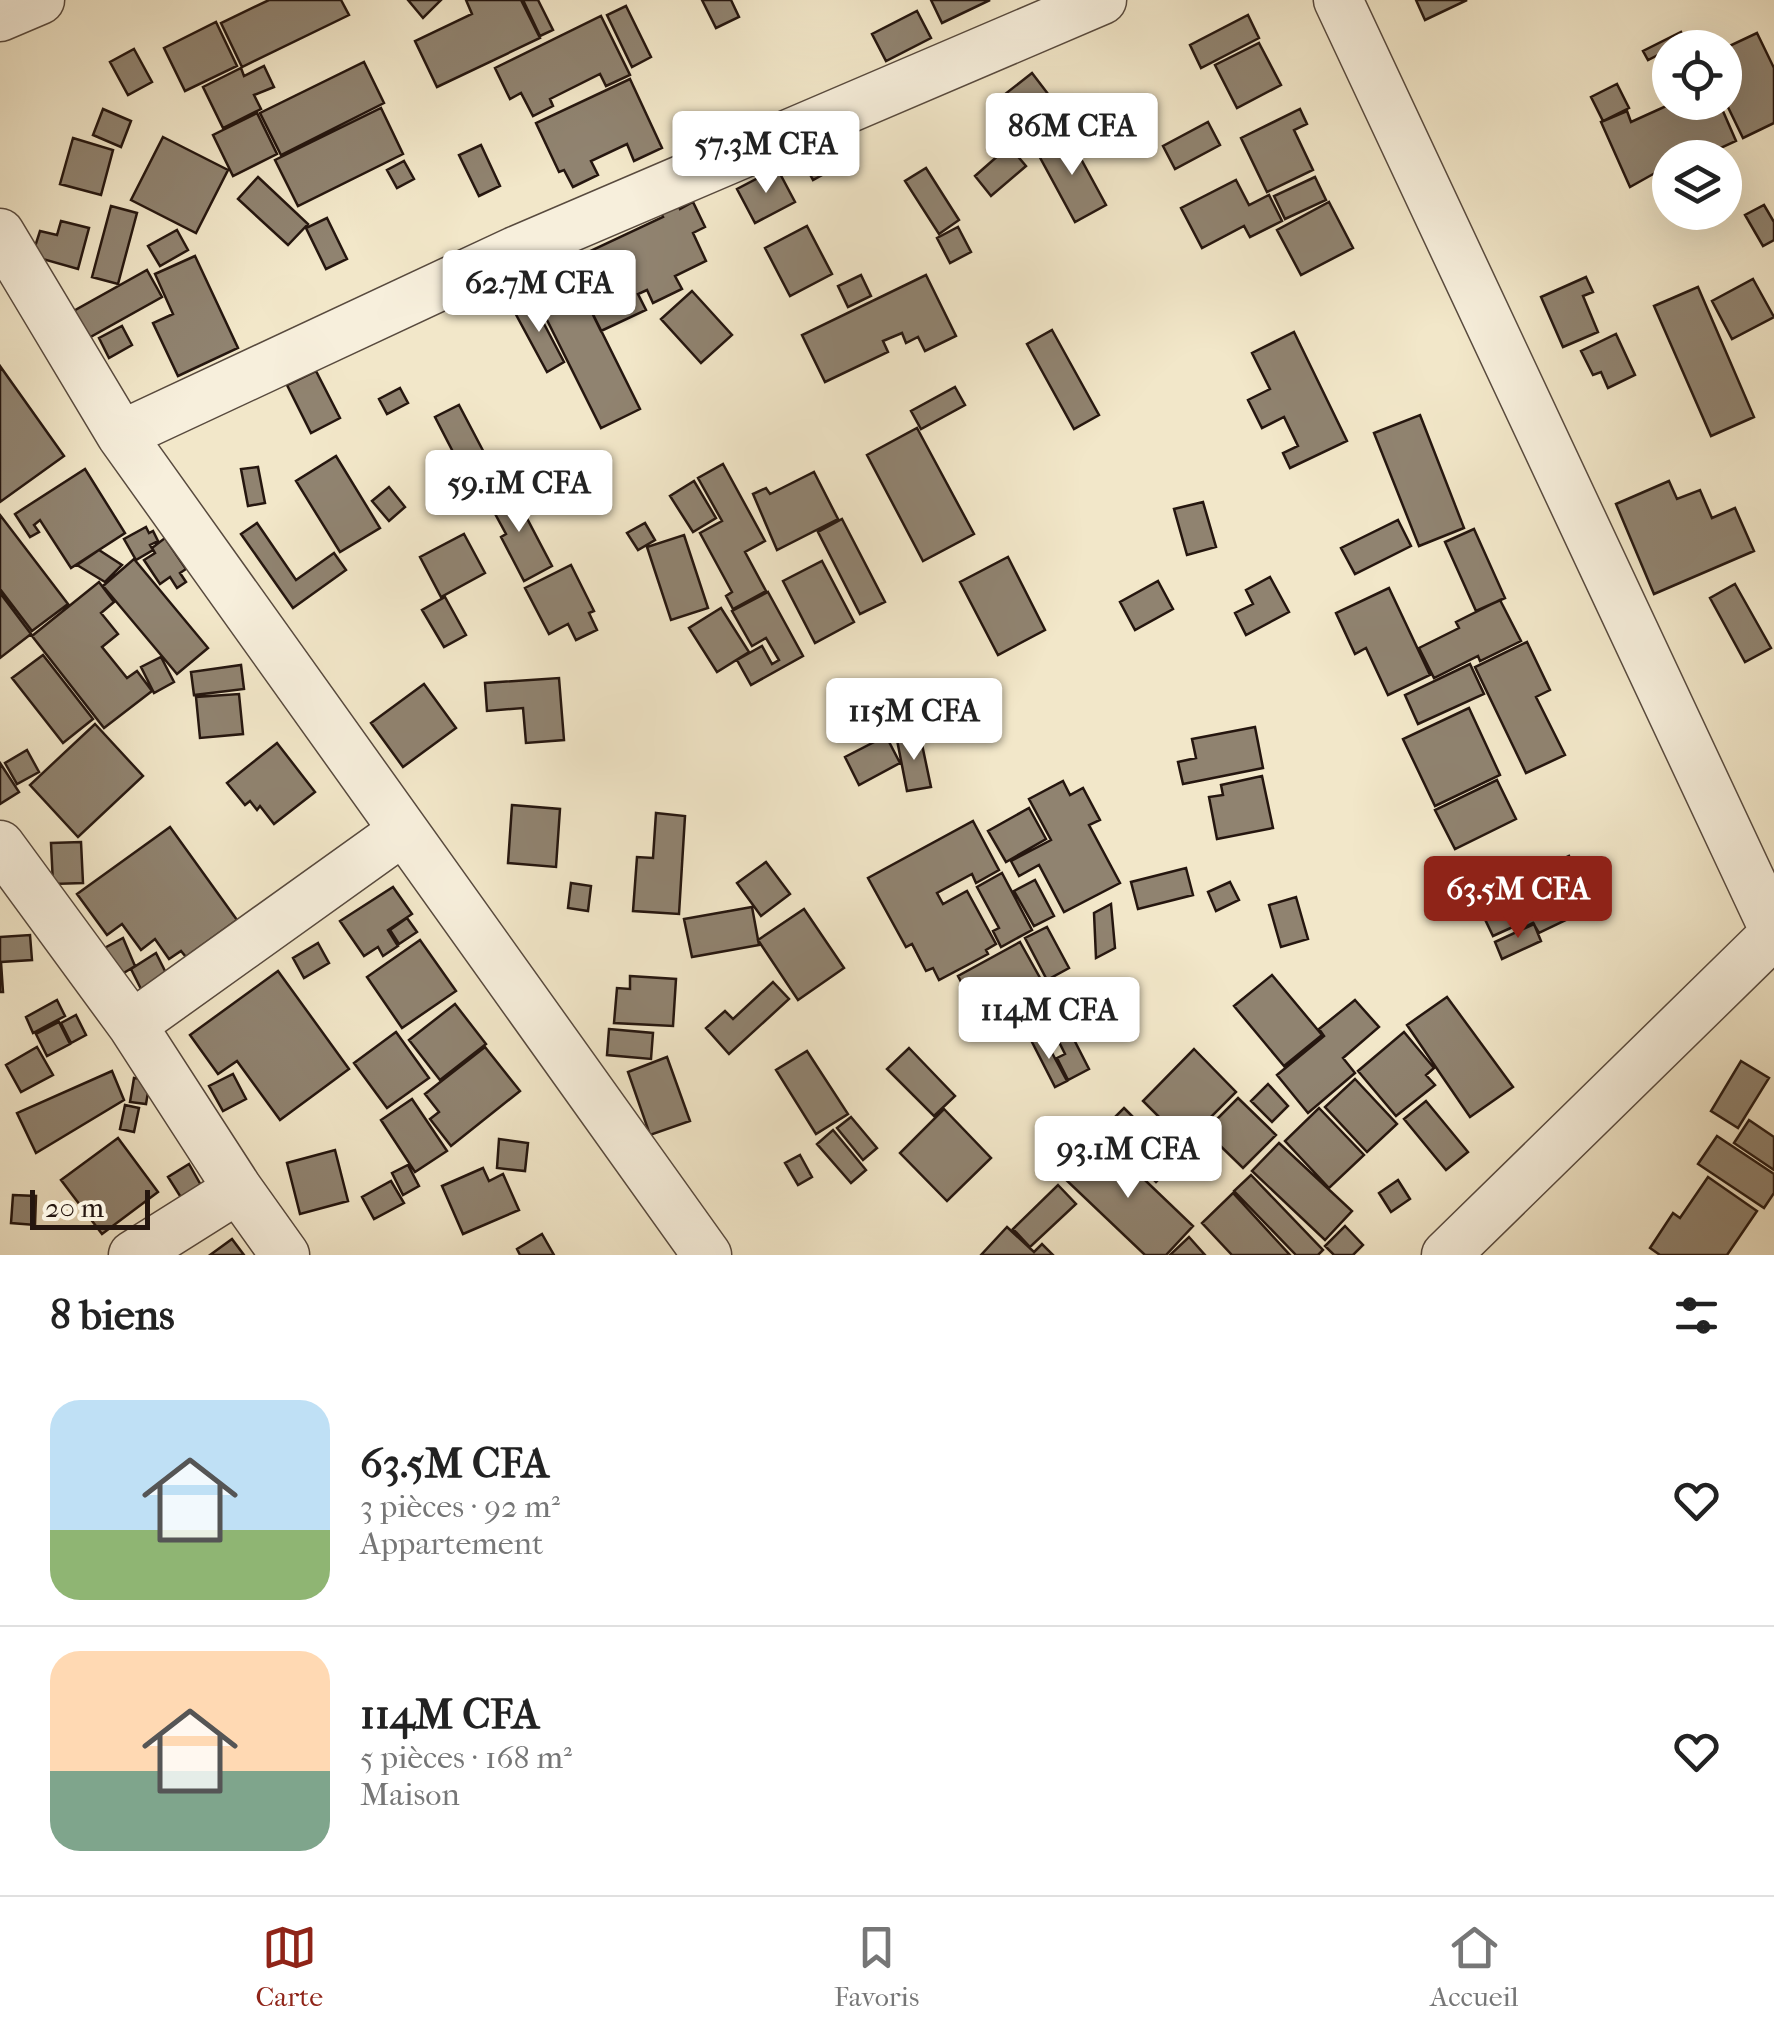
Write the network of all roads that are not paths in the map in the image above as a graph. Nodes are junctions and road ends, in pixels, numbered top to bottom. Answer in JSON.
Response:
{"nodes":[{"id":1,"x":40,"y":0,"type":"edge"},
{"id":2,"x":1102,"y":0,"type":"edge"},
{"id":3,"x":1338,"y":0,"type":"edge"},
{"id":4,"x":0,"y":17,"type":"edge"},
{"id":5,"x":0,"y":233,"type":"edge"},
{"id":6,"x":120,"y":435,"type":"junction"},
{"id":7,"x":403,"y":831,"type":"junction"},
{"id":8,"x":0,"y":845,"type":"edge"},
{"id":9,"x":1774,"y":932,"type":"edge"},
{"id":10,"x":132,"y":1025,"type":"junction"},
{"id":11,"x":238,"y":1189,"type":"junction"},
{"id":12,"x":133,"y":1255,"type":"edge"},
{"id":13,"x":285,"y":1255,"type":"edge"},
{"id":14,"x":708,"y":1255,"type":"edge"},
{"id":15,"x":1446,"y":1255,"type":"edge"}],
"edges":[{"from":1,"to":4,"type":"street"},
{"from":2,"to":6,"type":"street"},
{"from":3,"to":9,"type":"street"},
{"from":5,"to":6,"type":"street"},
{"from":6,"to":7,"type":"street"},
{"from":7,"to":10,"type":"street"},
{"from":7,"to":14,"type":"street"},
{"from":8,"to":10,"type":"street"},
{"from":9,"to":15,"type":"street"},
{"from":10,"to":11,"type":"street"},
{"from":11,"to":12,"type":"street"},
{"from":11,"to":13,"type":"street"}]}
